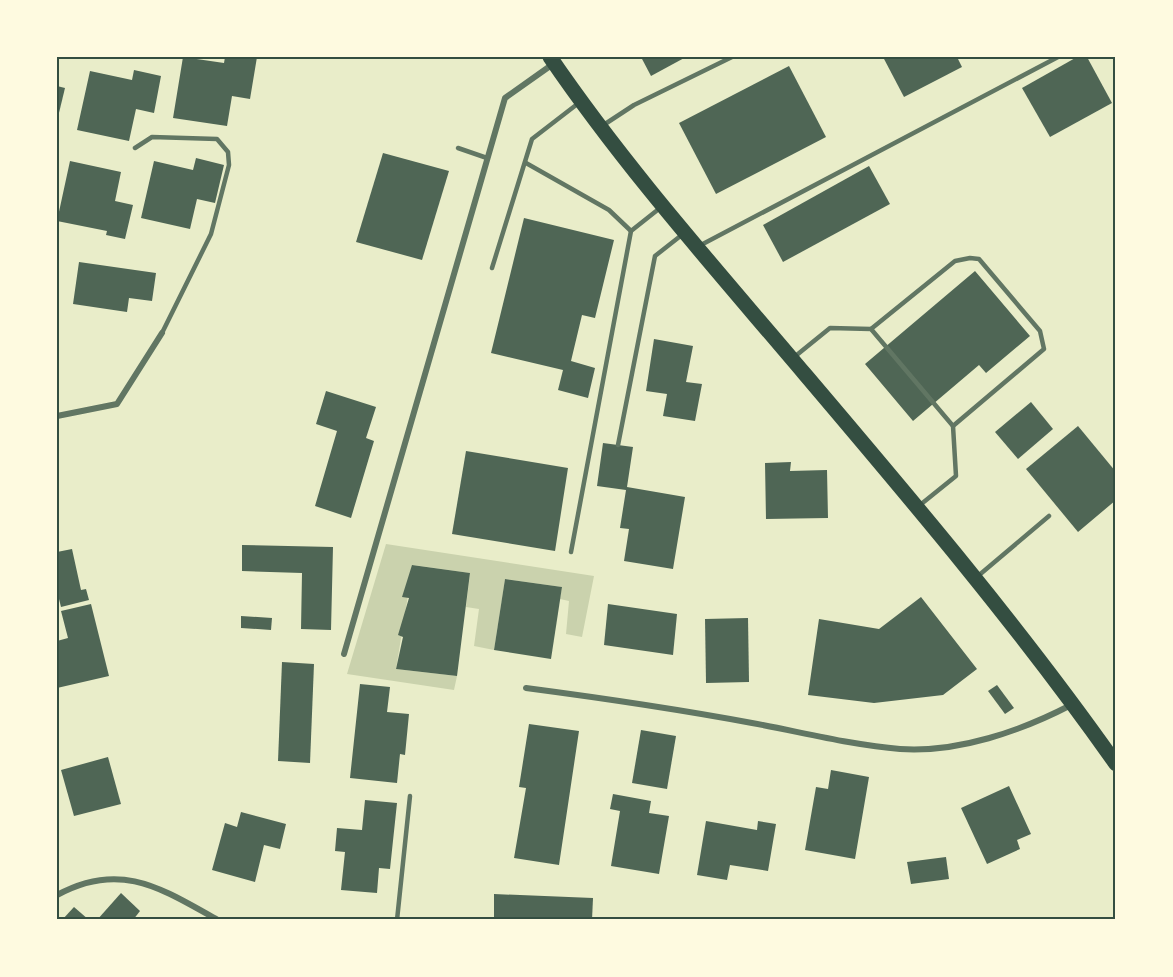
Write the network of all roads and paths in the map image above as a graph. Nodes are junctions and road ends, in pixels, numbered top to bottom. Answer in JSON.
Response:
{"nodes":[{"id":1,"x":732,"y":57,"type":"edge"},
{"id":2,"x":1058,"y":57,"type":"edge"},
{"id":3,"x":553,"y":60,"type":"edge"},
{"id":4,"x":580,"y":102,"type":"junction"},
{"id":5,"x":600,"y":128,"type":"junction"},
{"id":6,"x":135,"y":148,"type":"dead end"},
{"id":7,"x":458,"y":148,"type":"dead end"},
{"id":8,"x":487,"y":158,"type":"junction"},
{"id":9,"x":526,"y":163,"type":"junction"},
{"id":10,"x":662,"y":206,"type":"junction"},
{"id":11,"x":631,"y":231,"type":"junction"},
{"id":12,"x":684,"y":233,"type":"junction"},
{"id":13,"x":696,"y":248,"type":"junction"},
{"id":14,"x":492,"y":267,"type":"dead end"},
{"id":15,"x":872,"y":328,"type":"junction"},
{"id":16,"x":162,"y":333,"type":"joint"},
{"id":17,"x":792,"y":359,"type":"junction"},
{"id":18,"x":57,"y":416,"type":"edge"},
{"id":19,"x":953,"y":426,"type":"junction"},
{"id":20,"x":618,"y":445,"type":"dead end"},
{"id":21,"x":918,"y":507,"type":"junction"},
{"id":22,"x":1049,"y":516,"type":"dead end"},
{"id":23,"x":571,"y":552,"type":"dead end"},
{"id":24,"x":976,"y":578,"type":"junction"},
{"id":25,"x":344,"y":654,"type":"dead end"},
{"id":26,"x":526,"y":688,"type":"dead end"},
{"id":27,"x":1073,"y":703,"type":"junction"},
{"id":28,"x":1116,"y":764,"type":"edge"},
{"id":29,"x":410,"y":796,"type":"dead end"},
{"id":30,"x":57,"y":895,"type":"edge"},
{"id":31,"x":1116,"y":913,"type":"edge"},
{"id":32,"x":218,"y":920,"type":"edge"},
{"id":33,"x":397,"y":920,"type":"edge"},
{"id":34,"x":1116,"y":920,"type":"edge"}],
"edges":[{"from":1,"to":5,"type":"lane"},
{"from":2,"to":13,"type":"lane"},
{"from":3,"to":4,"type":"main road"},
{"from":3,"to":8,"type":"street"},
{"from":4,"to":5,"type":"main road"},
{"from":4,"to":9,"type":"lane"},
{"from":5,"to":10,"type":"main road"},
{"from":6,"to":16,"type":"lane"},
{"from":7,"to":8,"type":"lane"},
{"from":8,"to":25,"type":"street"},
{"from":9,"to":11,"type":"lane"},
{"from":9,"to":14,"type":"lane"},
{"from":10,"to":11,"type":"lane"},
{"from":10,"to":12,"type":"main road"},
{"from":11,"to":23,"type":"lane"},
{"from":12,"to":13,"type":"main road"},
{"from":12,"to":20,"type":"lane"},
{"from":13,"to":17,"type":"main road"},
{"from":15,"to":17,"type":"lane"},
{"from":15,"to":19,"type":"lane"},
{"from":15,"to":19,"type":"lane"},
{"from":16,"to":18,"type":"street"},
{"from":17,"to":21,"type":"main road"},
{"from":19,"to":21,"type":"lane"},
{"from":21,"to":24,"type":"main road"},
{"from":22,"to":24,"type":"lane"},
{"from":24,"to":27,"type":"main road"},
{"from":26,"to":27,"type":"street"},
{"from":27,"to":28,"type":"main road"},
{"from":29,"to":33,"type":"lane"},
{"from":30,"to":32,"type":"street"},
{"from":31,"to":34,"type":"street"}]}
